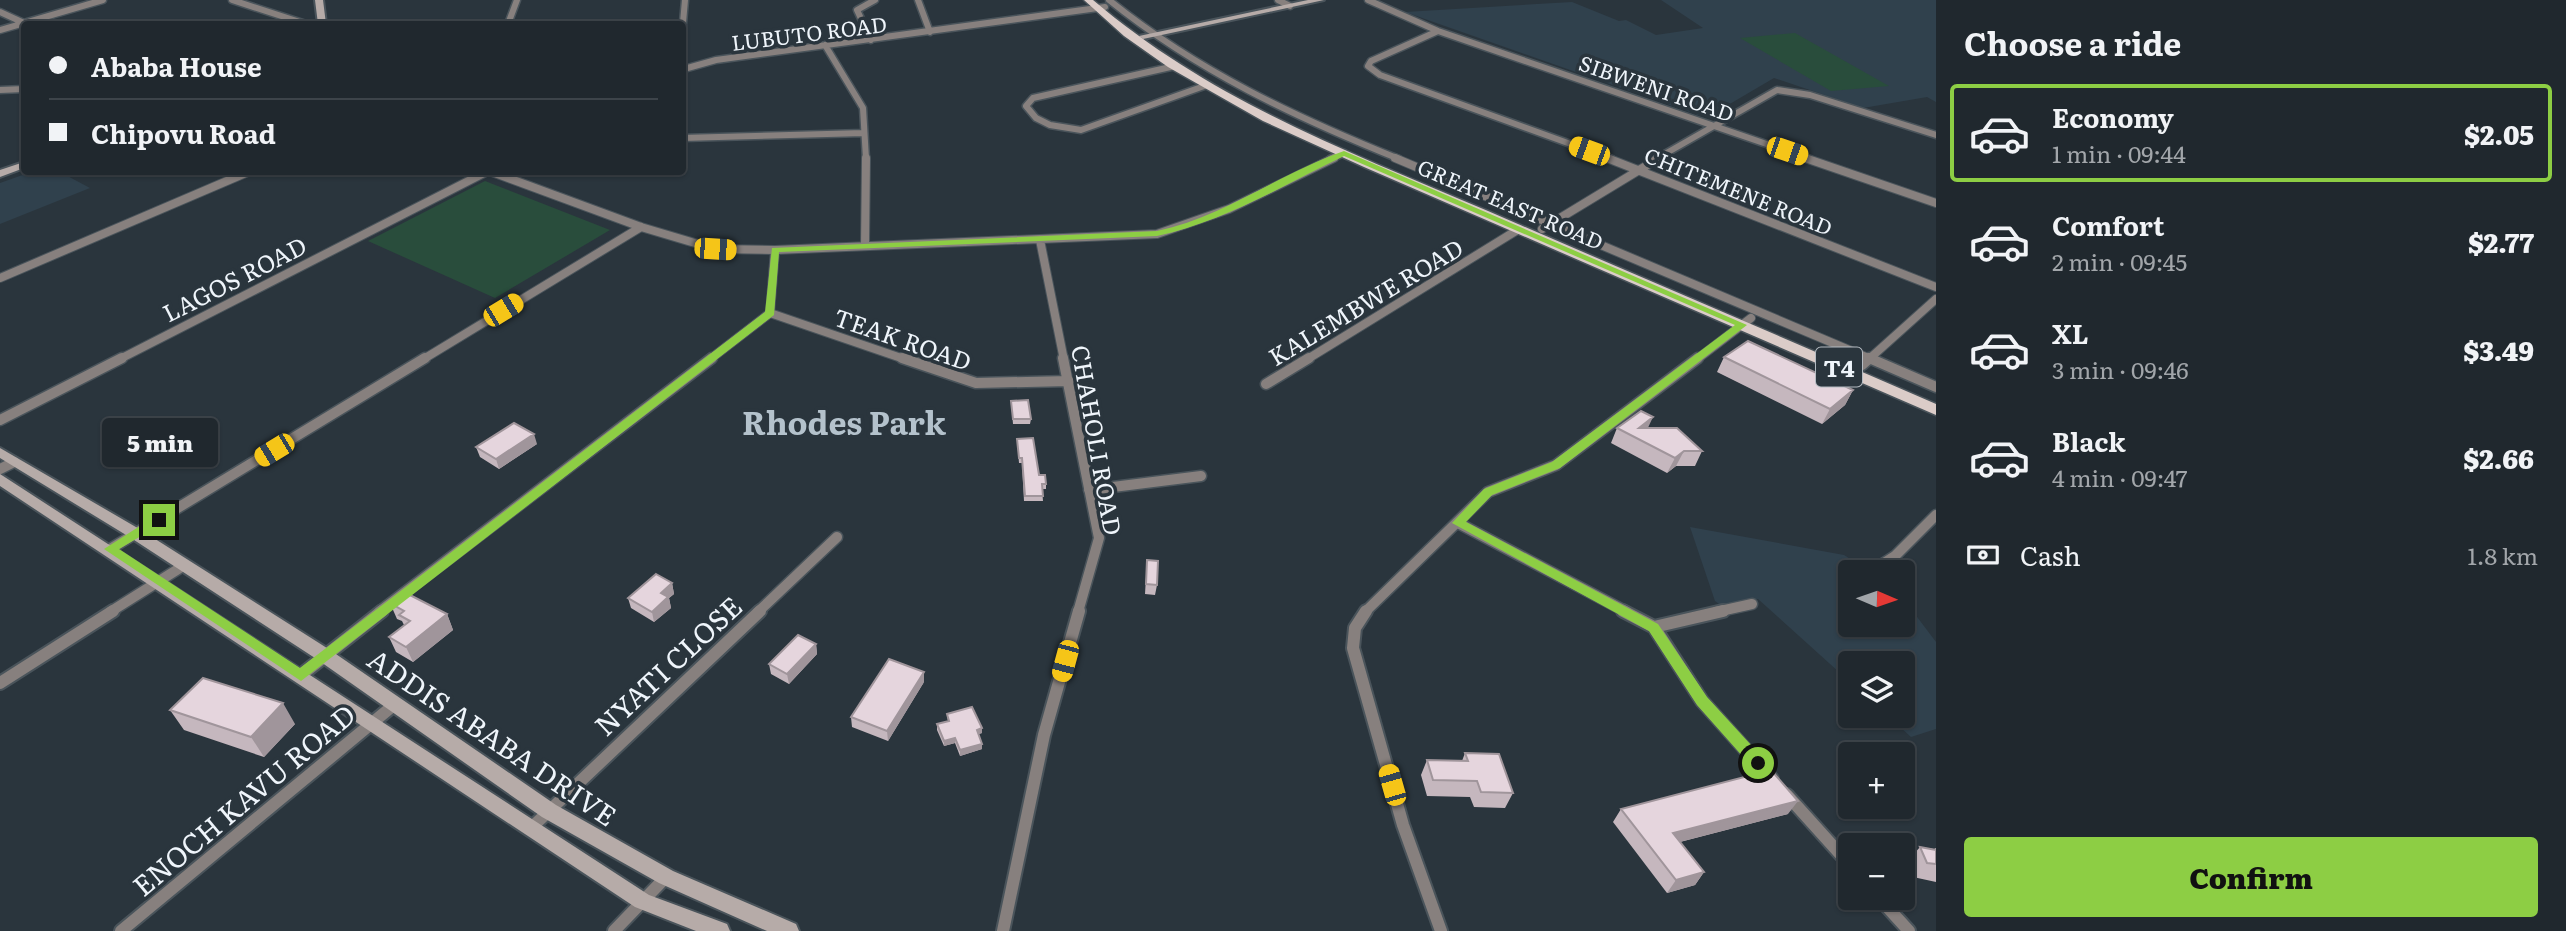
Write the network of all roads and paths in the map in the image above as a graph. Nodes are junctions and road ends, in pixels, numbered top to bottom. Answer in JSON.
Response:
{"nodes":[{"id":1,"x":103,"y":0,"type":"edge"},
{"id":2,"x":232,"y":0,"type":"edge"},
{"id":3,"x":319,"y":0,"type":"edge"},
{"id":4,"x":517,"y":0,"type":"edge"},
{"id":5,"x":685,"y":0,"type":"edge"},
{"id":6,"x":876,"y":0,"type":"edge"},
{"id":7,"x":918,"y":0,"type":"edge"},
{"id":8,"x":1073,"y":0,"type":"edge"},
{"id":9,"x":1278,"y":0,"type":"edge"},
{"id":10,"x":1320,"y":0,"type":"edge"},
{"id":11,"x":1368,"y":0,"type":"edge"},
{"id":12,"x":1099,"y":3,"type":"edge"},
{"id":13,"x":1290,"y":6,"type":"junction"},
{"id":14,"x":1083,"y":10,"type":"junction"},
{"id":15,"x":0,"y":12,"type":"edge"},
{"id":16,"x":36,"y":21,"type":"edge"},
{"id":17,"x":297,"y":21,"type":"edge"},
{"id":18,"x":322,"y":21,"type":"edge"},
{"id":19,"x":509,"y":21,"type":"edge"},
{"id":20,"x":683,"y":21,"type":"edge"},
{"id":21,"x":21,"y":22,"type":"edge"},
{"id":22,"x":21,"y":25,"type":"edge"},
{"id":23,"x":0,"y":30,"type":"edge"},
{"id":24,"x":1438,"y":31,"type":"junction"},
{"id":25,"x":930,"y":32,"type":"junction"},
{"id":26,"x":1148,"y":35,"type":"junction"},
{"id":27,"x":871,"y":40,"type":"junction"},
{"id":28,"x":825,"y":46,"type":"junction"},
{"id":29,"x":1175,"y":66,"type":"junction"},
{"id":30,"x":686,"y":67,"type":"edge"},
{"id":31,"x":1206,"y":85,"type":"junction"},
{"id":32,"x":21,"y":89,"type":"edge"},
{"id":33,"x":0,"y":90,"type":"edge"},
{"id":34,"x":1713,"y":125,"type":"junction"},
{"id":35,"x":864,"y":132,"type":"junction"},
{"id":36,"x":1936,"y":135,"type":"edge"},
{"id":37,"x":686,"y":138,"type":"edge"},
{"id":38,"x":1344,"y":153,"type":"junction"},
{"id":39,"x":21,"y":166,"type":"edge"},
{"id":40,"x":1641,"y":170,"type":"junction"},
{"id":41,"x":0,"y":174,"type":"edge"},
{"id":42,"x":241,"y":175,"type":"edge"},
{"id":43,"x":480,"y":175,"type":"edge"},
{"id":44,"x":500,"y":175,"type":"edge"},
{"id":45,"x":1936,"y":203,"type":"edge"},
{"id":46,"x":1547,"y":226,"type":"junction"},
{"id":47,"x":641,"y":227,"type":"junction"},
{"id":48,"x":1520,"y":229,"type":"junction"},
{"id":49,"x":1040,"y":240,"type":"junction"},
{"id":50,"x":865,"y":246,"type":"junction"},
{"id":51,"x":775,"y":250,"type":"junction"},
{"id":52,"x":0,"y":278,"type":"edge"},
{"id":53,"x":1936,"y":288,"type":"edge"},
{"id":54,"x":1936,"y":299,"type":"edge"},
{"id":55,"x":770,"y":313,"type":"junction"},
{"id":56,"x":1747,"y":321,"type":"junction"},
{"id":57,"x":1866,"y":362,"type":"junction"},
{"id":58,"x":1069,"y":381,"type":"junction"},
{"id":59,"x":1266,"y":384,"type":"dead end"},
{"id":60,"x":1936,"y":387,"type":"edge"},
{"id":61,"x":1936,"y":398,"type":"edge"},
{"id":62,"x":1936,"y":410,"type":"edge"},
{"id":63,"x":0,"y":420,"type":"edge"},
{"id":64,"x":5,"y":461,"type":"edge"},
{"id":65,"x":1201,"y":477,"type":"dead end"},
{"id":66,"x":0,"y":479,"type":"edge"},
{"id":67,"x":1089,"y":490,"type":"junction"},
{"id":68,"x":1936,"y":515,"type":"edge"},
{"id":69,"x":1458,"y":523,"type":"junction"},
{"id":70,"x":136,"y":534,"type":"junction"},
{"id":71,"x":837,"y":537,"type":"dead end"},
{"id":72,"x":110,"y":549,"type":"junction"},
{"id":73,"x":1889,"y":560,"type":"edge"},
{"id":74,"x":183,"y":566,"type":"junction"},
{"id":75,"x":158,"y":582,"type":"junction"},
{"id":76,"x":1752,"y":604,"type":"dead end"},
{"id":77,"x":1654,"y":628,"type":"junction"},
{"id":78,"x":324,"y":655,"type":"junction"},
{"id":79,"x":301,"y":675,"type":"junction"},
{"id":80,"x":0,"y":683,"type":"edge"},
{"id":81,"x":395,"y":704,"type":"junction"},
{"id":82,"x":371,"y":724,"type":"junction"},
{"id":83,"x":549,"y":811,"type":"junction"},
{"id":84,"x":530,"y":829,"type":"junction"},
{"id":85,"x":1838,"y":852,"type":"edge"},
{"id":86,"x":666,"y":877,"type":"junction"},
{"id":87,"x":642,"y":901,"type":"junction"},
{"id":88,"x":1890,"y":910,"type":"edge"},
{"id":89,"x":121,"y":931,"type":"edge"},
{"id":90,"x":614,"y":931,"type":"edge"},
{"id":91,"x":720,"y":931,"type":"edge"},
{"id":92,"x":789,"y":931,"type":"edge"},
{"id":93,"x":1003,"y":931,"type":"edge"},
{"id":94,"x":1441,"y":931,"type":"edge"},
{"id":95,"x":1909,"y":931,"type":"edge"}],
"edges":[{"from":1,"to":16,"type":"street"},
{"from":2,"to":17,"type":"street"},
{"from":3,"to":18,"type":"main road"},
{"from":4,"to":19,"type":"street"},
{"from":5,"to":20,"type":"street"},
{"from":6,"to":27,"type":"street"},
{"from":7,"to":25,"type":"street"},
{"from":8,"to":14,"type":"street"},
{"from":9,"to":13,"type":"street"},
{"from":10,"to":13,"type":"main road"},
{"from":11,"to":24,"type":"street","name":"SIBWENI ROAD"},
{"from":12,"to":14,"type":"street","name":"LUBUTO ROAD"},
{"from":12,"to":26,"type":"main road","name":"GREAT EAST ROAD","number":"T4"},
{"from":12,"to":29,"type":"main road","name":"GREAT EAST ROAD","number":"T4"},
{"from":13,"to":26,"type":"main road"},
{"from":14,"to":25,"type":"street","name":"LUBUTO ROAD"},
{"from":15,"to":21,"type":"street"},
{"from":22,"to":23,"type":"street"},
{"from":24,"to":34,"type":"street","name":"SIBWENI ROAD"},
{"from":24,"to":40,"type":"street","name":"CHITEMENE ROAD"},
{"from":25,"to":27,"type":"street","name":"LUBUTO ROAD"},
{"from":26,"to":46,"type":"main road","name":"GREAT EAST ROAD","number":"T4"},
{"from":27,"to":28,"type":"street","name":"LUBUTO ROAD"},
{"from":28,"to":30,"type":"street","name":"LUBUTO ROAD"},
{"from":28,"to":35,"type":"street"},
{"from":29,"to":31,"type":"main road","name":"GREAT EAST ROAD","number":"T4"},
{"from":29,"to":31,"type":"street"},
{"from":31,"to":38,"type":"main road","name":"GREAT EAST ROAD","number":"T4"},
{"from":32,"to":33,"type":"street"},
{"from":34,"to":36,"type":"street"},
{"from":34,"to":40,"type":"street"},
{"from":34,"to":45,"type":"street","name":"SIBWENI ROAD"},
{"from":35,"to":37,"type":"street"},
{"from":35,"to":50,"type":"street"},
{"from":38,"to":48,"type":"main road","name":"GREAT EAST ROAD","number":"T4"},
{"from":38,"to":49,"type":"street"},
{"from":39,"to":41,"type":"main road"},
{"from":40,"to":46,"type":"street"},
{"from":40,"to":53,"type":"street","name":"CHITEMENE ROAD"},
{"from":42,"to":52,"type":"street"},
{"from":43,"to":63,"type":"street","name":"LAGOS ROAD"},
{"from":44,"to":47,"type":"street"},
{"from":46,"to":56,"type":"main road","name":"GREAT EAST ROAD","number":"T4"},
{"from":46,"to":57,"type":"street"},
{"from":47,"to":51,"type":"street"},
{"from":47,"to":70,"type":"street"},
{"from":48,"to":56,"type":"main road","name":"GREAT EAST ROAD","number":"T4"},
{"from":48,"to":59,"type":"street","name":"KALEMBWE ROAD"},
{"from":49,"to":50,"type":"street"},
{"from":49,"to":58,"type":"street","name":"CHAHOLI ROAD"},
{"from":50,"to":51,"type":"street"},
{"from":51,"to":55,"type":"street"},
{"from":54,"to":57,"type":"street"},
{"from":55,"to":58,"type":"street","name":"TEAK ROAD"},
{"from":55,"to":78,"type":"street"},
{"from":56,"to":57,"type":"main road","name":"GREAT EAST ROAD","number":"T4"},
{"from":56,"to":62,"type":"main road","name":"GREAT EAST ROAD","number":"T4"},
{"from":56,"to":69,"type":"street"},
{"from":57,"to":60,"type":"street"},
{"from":57,"to":61,"type":"main road","name":"GREAT EAST ROAD","number":"T4"},
{"from":58,"to":67,"type":"street","name":"CHAHOLI ROAD"},
{"from":64,"to":70,"type":"main road","name":"ADDIS ABABA DRIVE"},
{"from":65,"to":67,"type":"street"},
{"from":66,"to":72,"type":"main road"},
{"from":67,"to":93,"type":"street","name":"CHAHOLI ROAD"},
{"from":68,"to":73,"type":"street"},
{"from":69,"to":77,"type":"street"},
{"from":69,"to":94,"type":"street"},
{"from":70,"to":72,"type":"street"},
{"from":70,"to":74,"type":"main road","name":"ADDIS ABABA DRIVE"},
{"from":71,"to":83,"type":"street","name":"NYATI CLOSE"},
{"from":72,"to":75,"type":"main road"},
{"from":74,"to":75,"type":"street"},
{"from":74,"to":78,"type":"main road","name":"ADDIS ABABA DRIVE"},
{"from":75,"to":79,"type":"main road"},
{"from":75,"to":80,"type":"street"},
{"from":76,"to":77,"type":"street"},
{"from":77,"to":85,"type":"street"},
{"from":78,"to":79,"type":"street"},
{"from":78,"to":81,"type":"main road","name":"ADDIS ABABA DRIVE"},
{"from":79,"to":82,"type":"main road"},
{"from":81,"to":82,"type":"street","name":"ENOCH KAVU ROAD"},
{"from":81,"to":83,"type":"main road","name":"ADDIS ABABA DRIVE"},
{"from":82,"to":84,"type":"main road"},
{"from":82,"to":89,"type":"street","name":"ENOCH KAVU ROAD"},
{"from":83,"to":84,"type":"street","name":"NYATI CLOSE"},
{"from":83,"to":86,"type":"main road","name":"ADDIS ABABA DRIVE"},
{"from":84,"to":87,"type":"main road"},
{"from":86,"to":87,"type":"street"},
{"from":86,"to":92,"type":"main road","name":"ADDIS ABABA DRIVE"},
{"from":87,"to":90,"type":"street"},
{"from":87,"to":91,"type":"main road"},
{"from":88,"to":95,"type":"street"}]}
